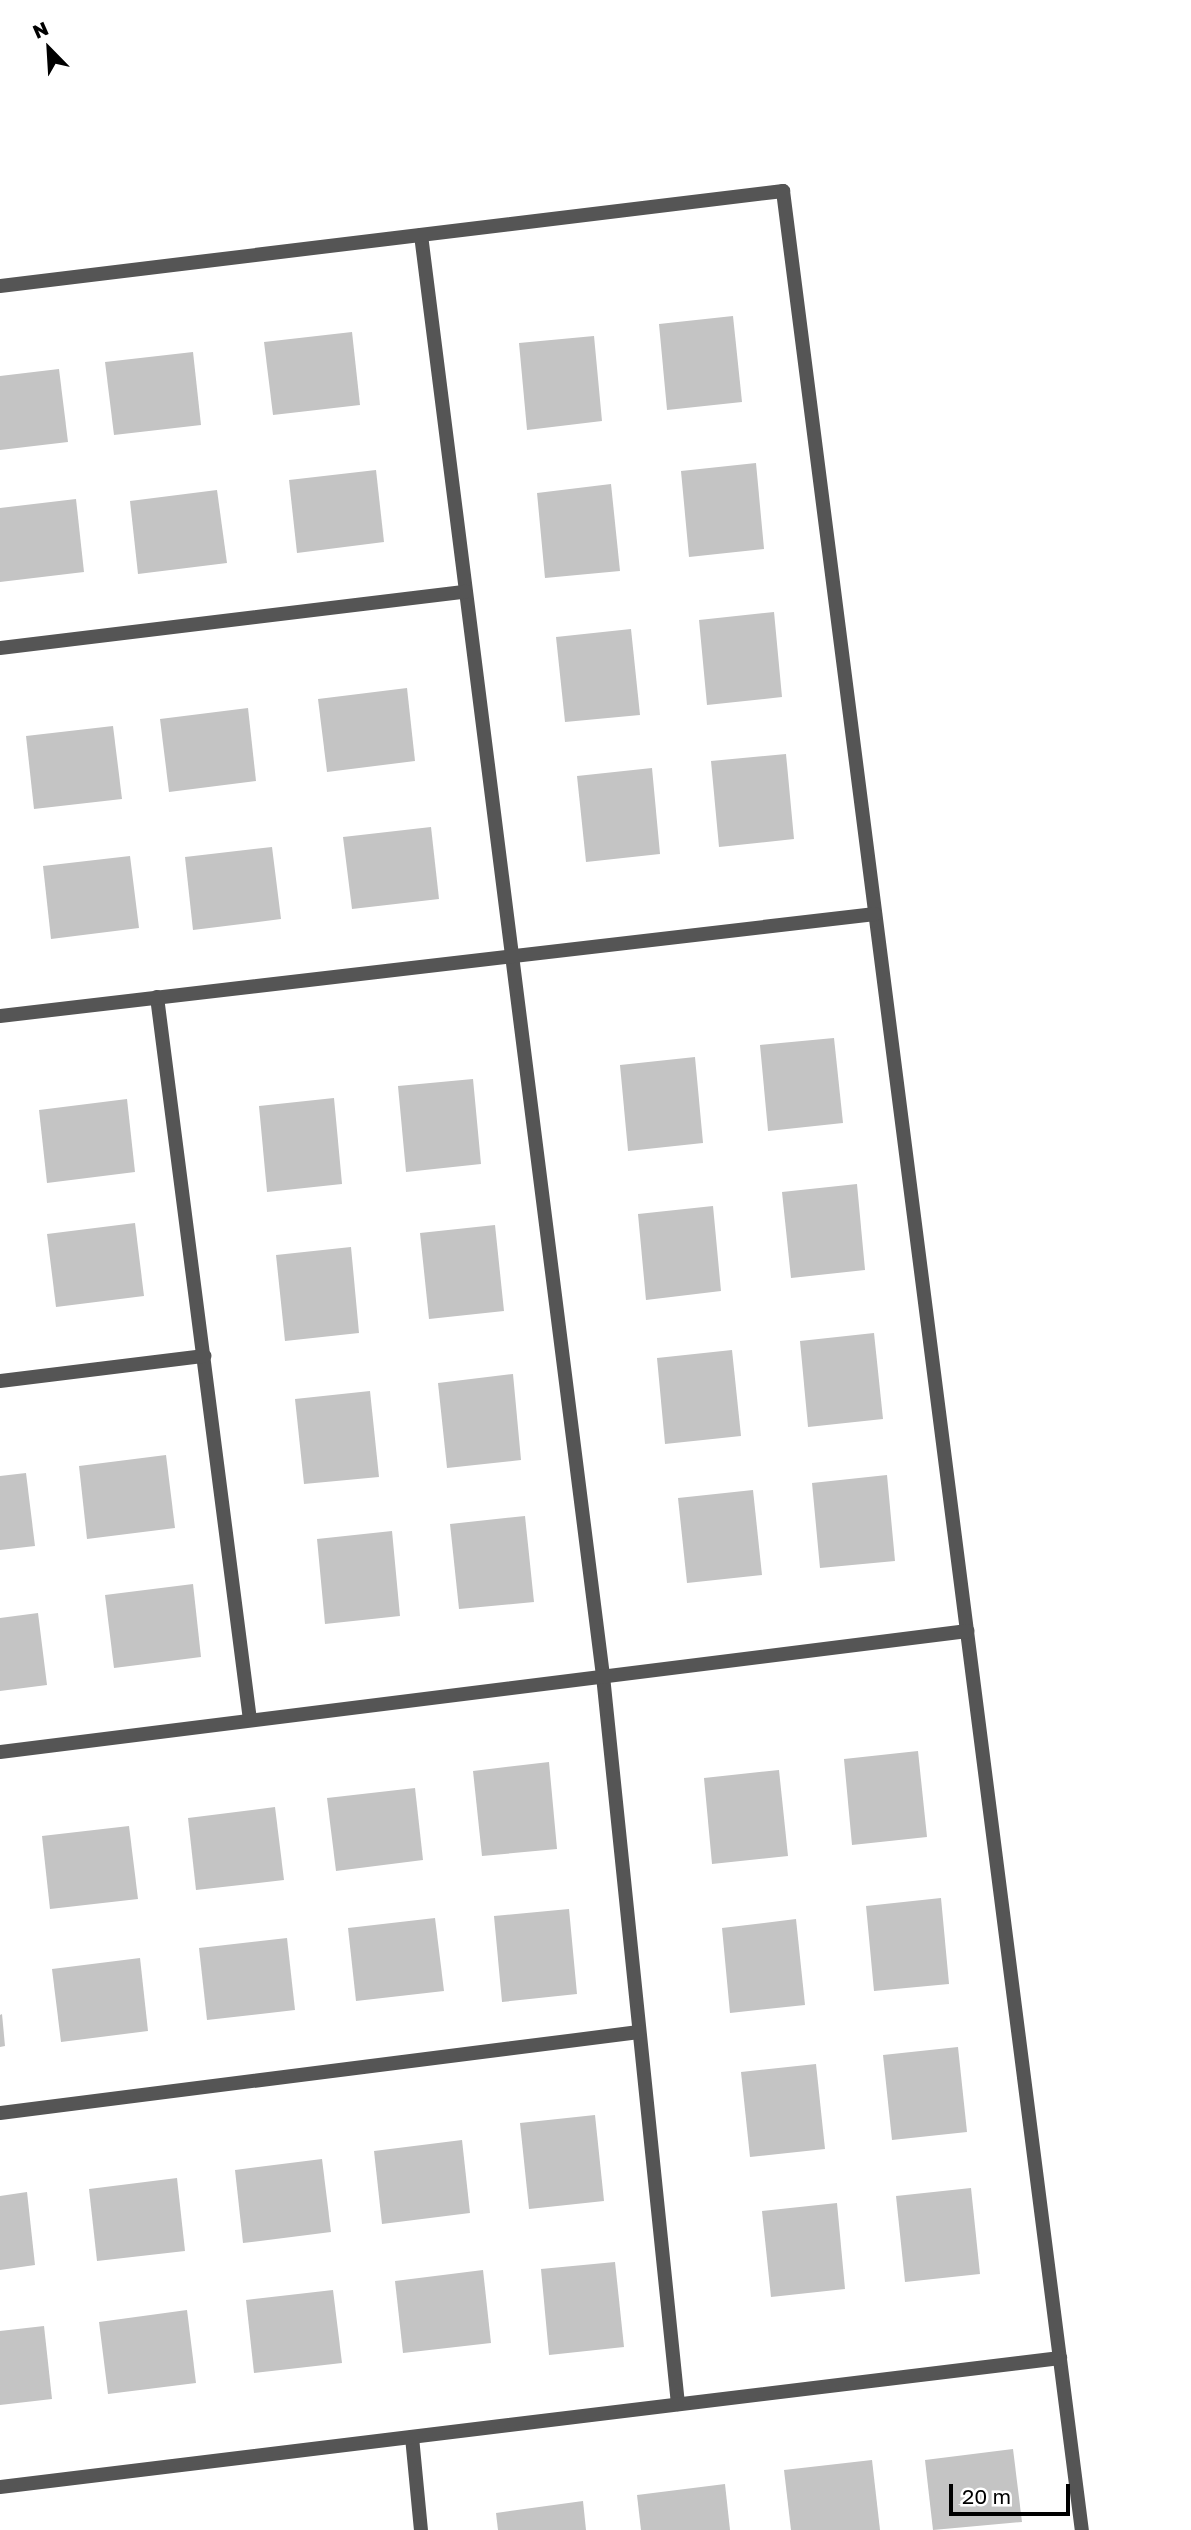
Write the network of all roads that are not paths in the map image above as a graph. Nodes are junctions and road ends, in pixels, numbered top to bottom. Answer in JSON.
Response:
{"nodes":[{"id":1,"x":421,"y":235,"type":"junction"},
{"id":2,"x":0,"y":286,"type":"edge"},
{"id":3,"x":466,"y":592,"type":"junction"},
{"id":4,"x":0,"y":648,"type":"edge"},
{"id":5,"x":875,"y":914,"type":"junction"},
{"id":6,"x":512,"y":954,"type":"junction"},
{"id":7,"x":157,"y":997,"type":"junction"},
{"id":8,"x":0,"y":1016,"type":"edge"},
{"id":9,"x":204,"y":1356,"type":"junction"},
{"id":10,"x":0,"y":1381,"type":"edge"},
{"id":11,"x":967,"y":1631,"type":"junction"},
{"id":12,"x":603,"y":1676,"type":"junction"},
{"id":13,"x":250,"y":1720,"type":"junction"},
{"id":14,"x":0,"y":1752,"type":"edge"},
{"id":15,"x":639,"y":2032,"type":"junction"},
{"id":16,"x":0,"y":2113,"type":"edge"},
{"id":17,"x":1060,"y":2358,"type":"junction"},
{"id":18,"x":678,"y":2404,"type":"junction"},
{"id":19,"x":412,"y":2437,"type":"junction"},
{"id":20,"x":0,"y":2487,"type":"edge"},
{"id":21,"x":421,"y":2530,"type":"edge"},
{"id":22,"x":1082,"y":2530,"type":"edge"}],
"edges":[{"from":1,"to":2,"type":"street"},
{"from":1,"to":3,"type":"street"},
{"from":1,"to":5,"type":"street"},
{"from":3,"to":4,"type":"street"},
{"from":3,"to":6,"type":"street"},
{"from":5,"to":6,"type":"street"},
{"from":5,"to":11,"type":"street"},
{"from":6,"to":7,"type":"street"},
{"from":6,"to":12,"type":"street"},
{"from":7,"to":8,"type":"street"},
{"from":7,"to":9,"type":"street"},
{"from":9,"to":10,"type":"street"},
{"from":9,"to":13,"type":"street"},
{"from":11,"to":12,"type":"street"},
{"from":11,"to":17,"type":"street"},
{"from":12,"to":13,"type":"street"},
{"from":12,"to":15,"type":"street"},
{"from":13,"to":14,"type":"street"},
{"from":15,"to":16,"type":"street"},
{"from":15,"to":18,"type":"street"},
{"from":17,"to":18,"type":"street"},
{"from":17,"to":22,"type":"street"},
{"from":18,"to":19,"type":"street"},
{"from":19,"to":20,"type":"street"},
{"from":19,"to":21,"type":"street"}]}
